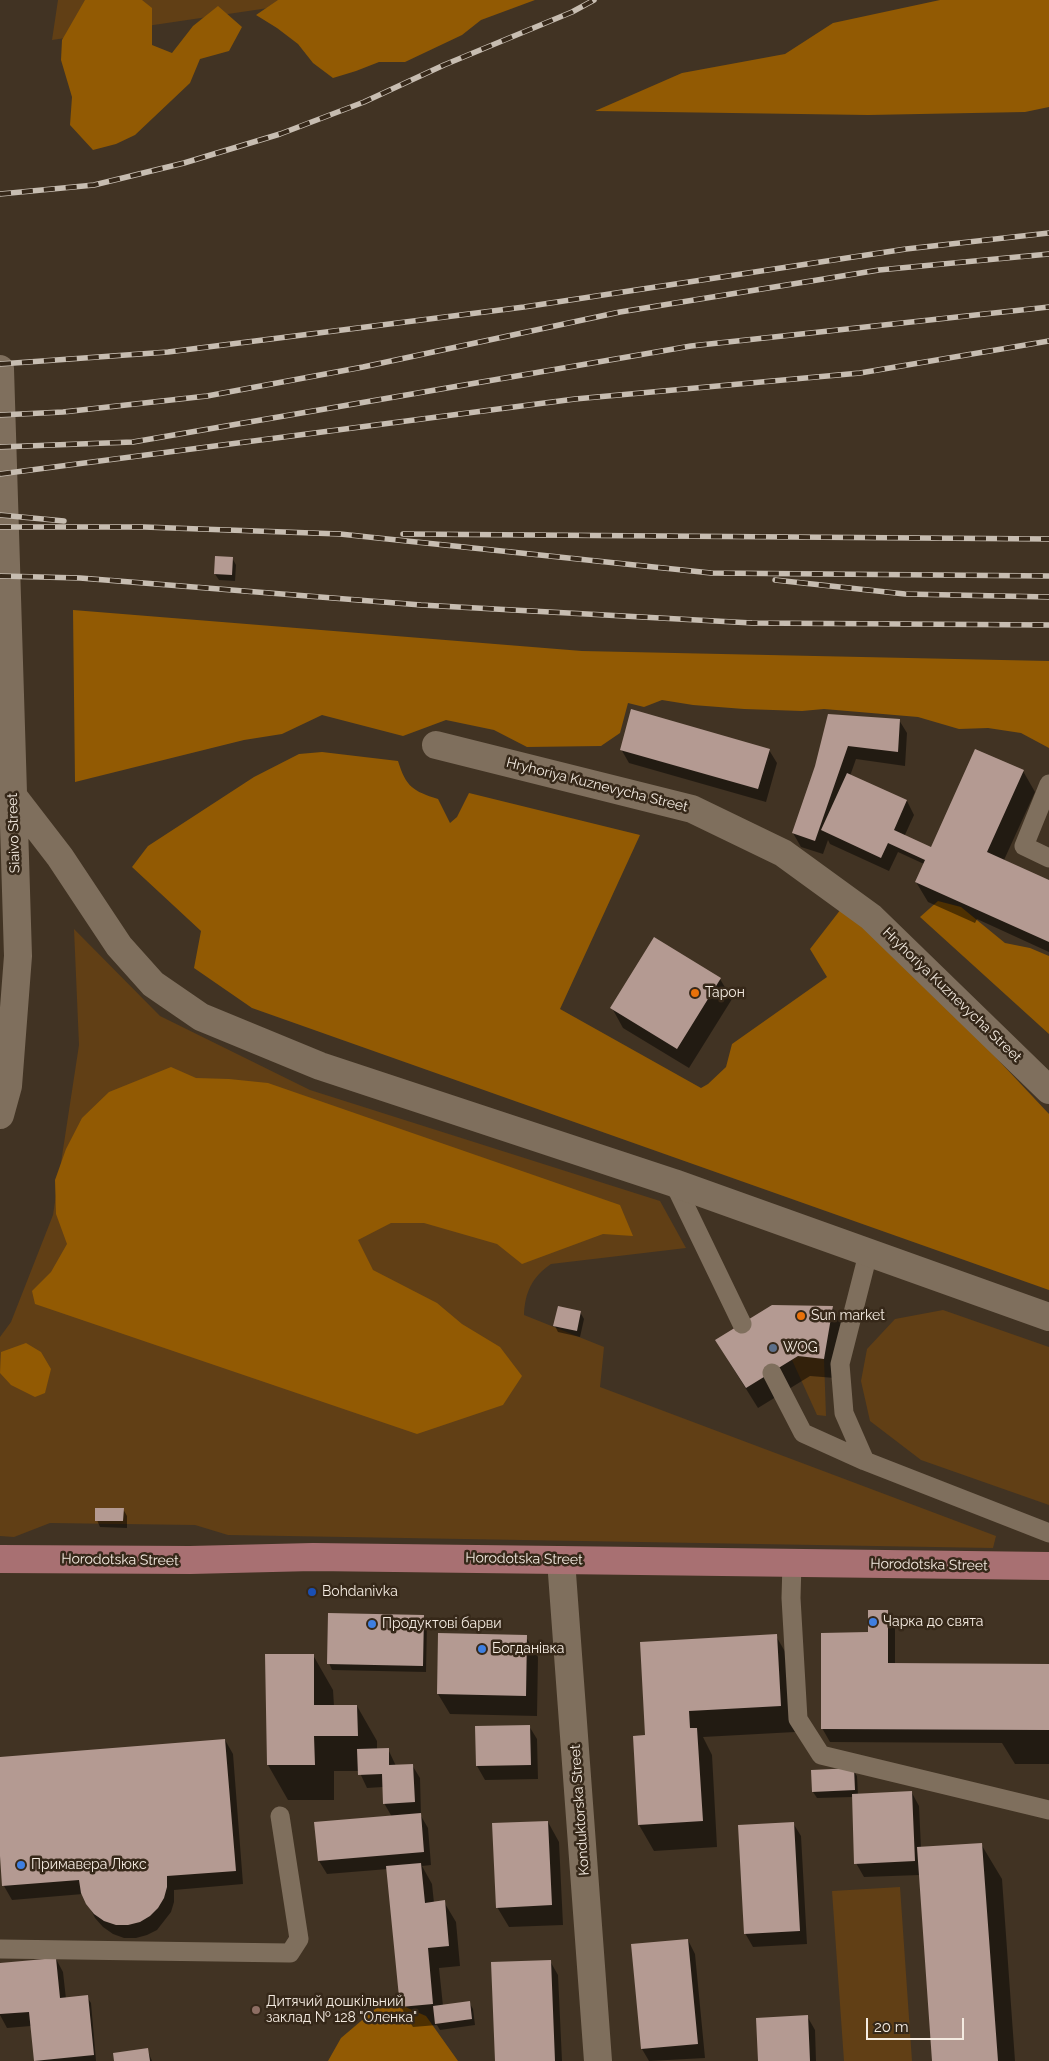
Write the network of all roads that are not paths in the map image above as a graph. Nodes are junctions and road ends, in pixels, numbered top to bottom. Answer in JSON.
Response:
{"nodes":[{"id":1,"x":0,"y":369,"type":"edge"},
{"id":2,"x":436,"y":745,"type":"dead end"},
{"id":3,"x":1049,"y":784,"type":"edge"},
{"id":4,"x":13,"y":796,"type":"junction"},
{"id":5,"x":1049,"y":858,"type":"edge"},
{"id":6,"x":1048,"y":1086,"type":"edge"},
{"id":7,"x":0,"y":1115,"type":"edge"},
{"id":8,"x":674,"y":1184,"type":"junction"},
{"id":9,"x":868,"y":1254,"type":"junction"},
{"id":10,"x":1049,"y":1316,"type":"edge"},
{"id":11,"x":742,"y":1324,"type":"dead end"},
{"id":12,"x":772,"y":1373,"type":"dead end"},
{"id":13,"x":865,"y":1461,"type":"junction"},
{"id":14,"x":1049,"y":1533,"type":"edge"},
{"id":15,"x":0,"y":1559,"type":"edge"},
{"id":16,"x":561,"y":1560,"type":"junction"},
{"id":17,"x":792,"y":1563,"type":"junction"},
{"id":18,"x":1049,"y":1566,"type":"edge"},
{"id":19,"x":1049,"y":1810,"type":"edge"},
{"id":20,"x":280,"y":1816,"type":"dead end"},
{"id":21,"x":0,"y":1949,"type":"edge"},
{"id":22,"x":598,"y":2061,"type":"edge"}],
"edges":[{"from":1,"to":4,"type":"main road","name":"Siaivo Street"},
{"from":2,"to":6,"type":"main road","name":"Hryhoriya Kuznevycha Street"},
{"from":3,"to":5,"type":"lane"},
{"from":4,"to":7,"type":"main road","name":"Siaivo Street"},
{"from":4,"to":8,"type":"main road"},
{"from":8,"to":9,"type":"main road"},
{"from":8,"to":11,"type":"lane"},
{"from":9,"to":10,"type":"main road"},
{"from":9,"to":13,"type":"lane"},
{"from":12,"to":13,"type":"lane"},
{"from":13,"to":14,"type":"lane"},
{"from":15,"to":16,"type":"main road","name":"Horodotska Street"},
{"from":16,"to":17,"type":"main road","name":"Horodotska Street"},
{"from":16,"to":22,"type":"main road","name":"Konduktorska Street"},
{"from":17,"to":18,"type":"main road","name":"Horodotska Street"},
{"from":17,"to":19,"type":"lane"},
{"from":20,"to":21,"type":"lane"}]}
